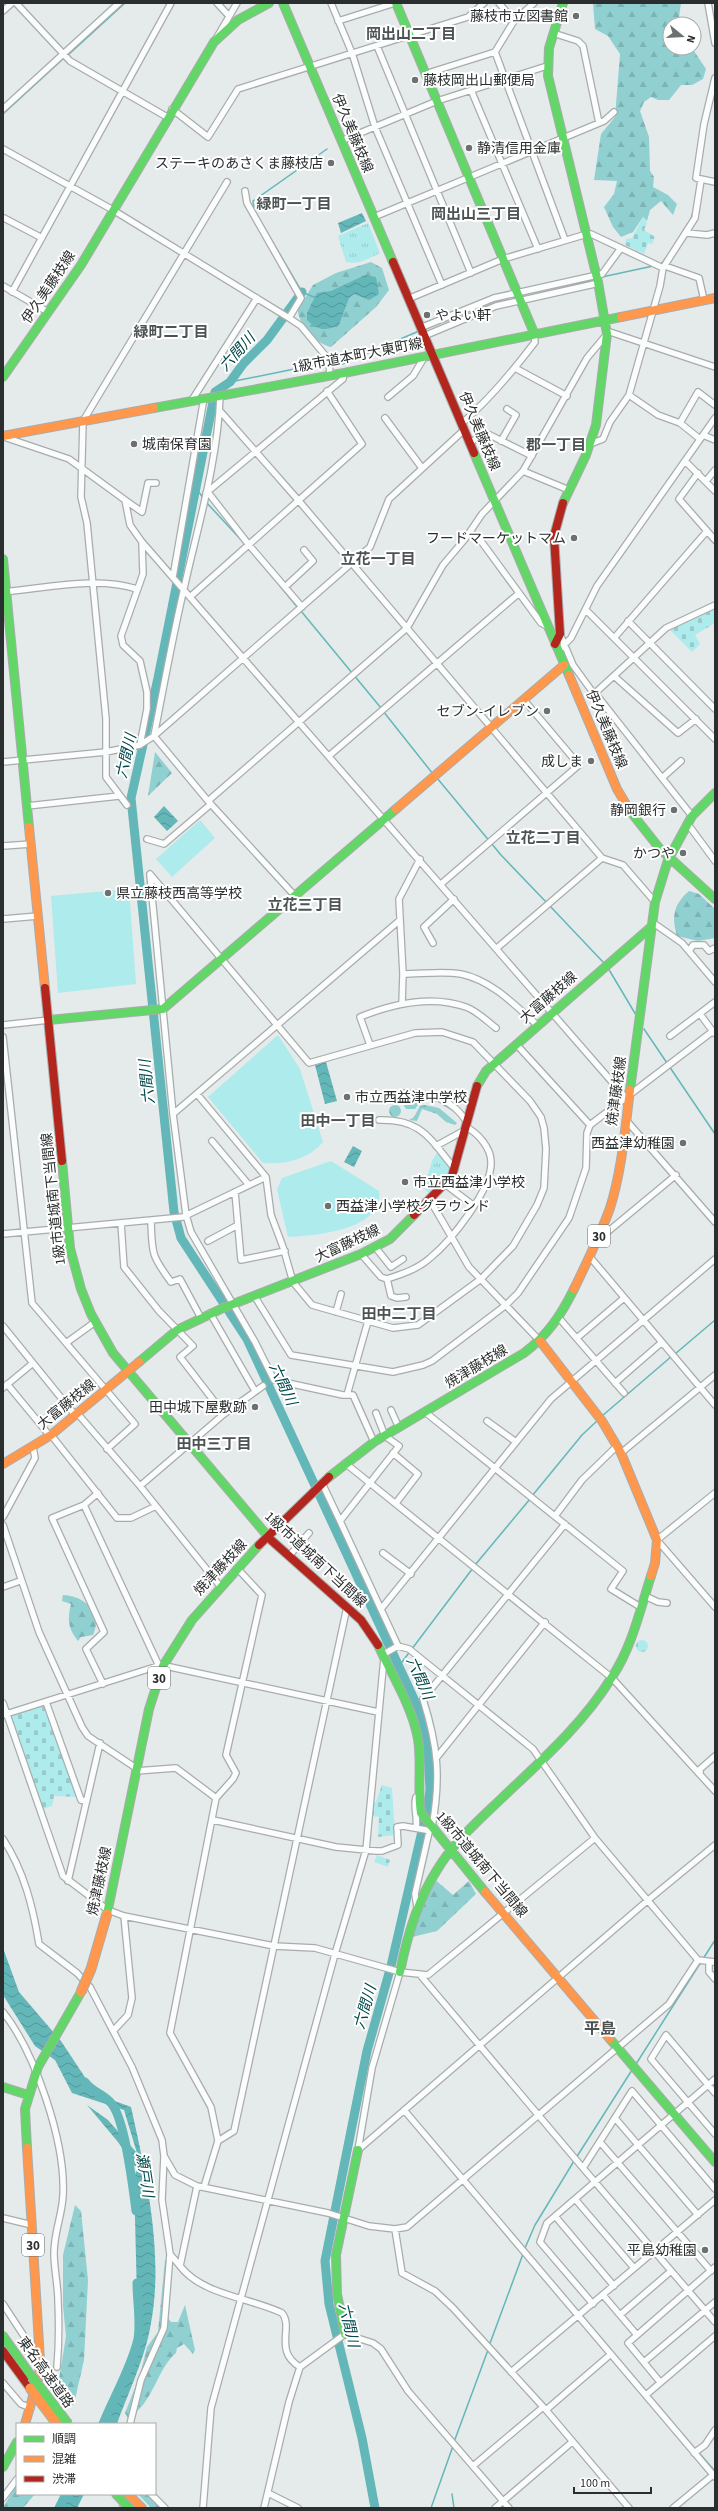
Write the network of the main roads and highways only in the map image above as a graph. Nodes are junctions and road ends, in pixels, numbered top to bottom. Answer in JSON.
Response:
{"nodes":[{"id":1,"x":268,"y":3,"type":"edge"},
{"id":2,"x":283,"y":3,"type":"edge"},
{"id":3,"x":395,"y":3,"type":"edge"},
{"id":4,"x":563,"y":3,"type":"edge"},
{"id":5,"x":715,"y":298,"type":"edge"},
{"id":6,"x":606,"y":320,"type":"junction"},
{"id":7,"x":534,"y":334,"type":"junction"},
{"id":8,"x":428,"y":355,"type":"junction"},
{"id":9,"x":4,"y":374,"type":"edge"},
{"id":10,"x":3,"y":436,"type":"edge"},
{"id":11,"x":3,"y":559,"type":"edge"},
{"id":12,"x":5,"y":592,"type":"edge"},
{"id":13,"x":559,"y":647,"type":"junction"},
{"id":14,"x":564,"y":666,"type":"junction"},
{"id":15,"x":715,"y":792,"type":"edge"},
{"id":16,"x":668,"y":860,"type":"junction"},
{"id":17,"x":715,"y":899,"type":"edge"},
{"id":18,"x":652,"y":925,"type":"junction"},
{"id":19,"x":49,"y":1020,"type":"junction"},
{"id":20,"x":540,"y":1341,"type":"junction"},
{"id":21,"x":128,"y":1371,"type":"junction"},
{"id":22,"x":3,"y":1464,"type":"edge"},
{"id":23,"x":268,"y":1536,"type":"junction"},
{"id":24,"x":451,"y":1852,"type":"junction"},
{"id":25,"x":399,"y":1971,"type":"road end"},
{"id":26,"x":3,"y":2087,"type":"edge"},
{"id":27,"x":28,"y":2095,"type":"junction"},
{"id":28,"x":358,"y":2150,"type":"road end"},
{"id":29,"x":715,"y":2162,"type":"edge"},
{"id":30,"x":343,"y":2335,"type":"road end"},
{"id":31,"x":3,"y":2336,"type":"edge"},
{"id":32,"x":3,"y":2351,"type":"edge"},
{"id":33,"x":25,"y":2423,"type":"edge"},
{"id":34,"x":56,"y":2423,"type":"edge"},
{"id":35,"x":67,"y":2423,"type":"edge"},
{"id":36,"x":16,"y":2444,"type":"edge"},
{"id":37,"x":3,"y":2467,"type":"edge"},
{"id":38,"x":117,"y":2495,"type":"edge"},
{"id":39,"x":129,"y":2495,"type":"edge"},
{"id":40,"x":129,"y":2508,"type":"edge"},
{"id":41,"x":142,"y":2508,"type":"edge"}],
"edges":[{"from":1,"to":9,"type":"main road","name":"伊久美藤枝線"},
{"from":2,"to":8,"type":"main road","name":"伊久美藤枝線"},
{"from":3,"to":7,"type":"main road"},
{"from":4,"to":6,"type":"main road"},
{"from":5,"to":6,"type":"main road","name":"1級市道本町大東町線"},
{"from":6,"to":7,"type":"main road","name":"1級市道本町大東町線"},
{"from":6,"to":13,"type":"main road"},
{"from":7,"to":8,"type":"main road","name":"1級市道本町大東町線"},
{"from":8,"to":10,"type":"main road","name":"1級市道本町大東町線"},
{"from":8,"to":13,"type":"main road","name":"伊久美藤枝線"},
{"from":11,"to":12,"type":"main road","name":"1級市道城南下当間線"},
{"from":12,"to":19,"type":"main road","name":"1級市道城南下当間線"},
{"from":13,"to":14,"type":"main road","name":"伊久美藤枝線"},
{"from":14,"to":16,"type":"main road","name":"伊久美藤枝線"},
{"from":14,"to":19,"type":"main road"},
{"from":15,"to":16,"type":"main road"},
{"from":16,"to":17,"type":"main road","name":"伊久美藤枝線"},
{"from":16,"to":18,"type":"main road","name":"焼津藤枝線","number":"30"},
{"from":18,"to":20,"type":"main road","name":"焼津藤枝線","number":"30"},
{"from":18,"to":21,"type":"main road","name":"大富藤枝線"},
{"from":19,"to":21,"type":"main road","name":"1級市道城南下当間線"},
{"from":20,"to":23,"type":"main road","name":"焼津藤枝線","number":"30"},
{"from":20,"to":24,"type":"main road"},
{"from":21,"to":22,"type":"main road","name":"大富藤枝線"},
{"from":21,"to":23,"type":"main road","name":"1級市道城南下当間線"},
{"from":23,"to":24,"type":"main road","name":"1級市道城南下当間線"},
{"from":23,"to":27,"type":"main road","name":"焼津藤枝線","number":"30","bridge":true},
{"from":24,"to":25,"type":"main road"},
{"from":24,"to":29,"type":"main road","name":"1級市道城南下当間線"},
{"from":26,"to":27,"type":"main road"},
{"from":27,"to":33,"type":"main road","name":"焼津藤枝線","number":"30"},
{"from":28,"to":30,"type":"main road"},
{"from":31,"to":35,"type":"main road","name":"東名高速道路","bridge":true},
{"from":32,"to":34,"type":"main road","name":"東名高速道路","bridge":true},
{"from":36,"to":37,"type":"main road"},
{"from":38,"to":40,"type":"main road"},
{"from":39,"to":41,"type":"main road"}]}
